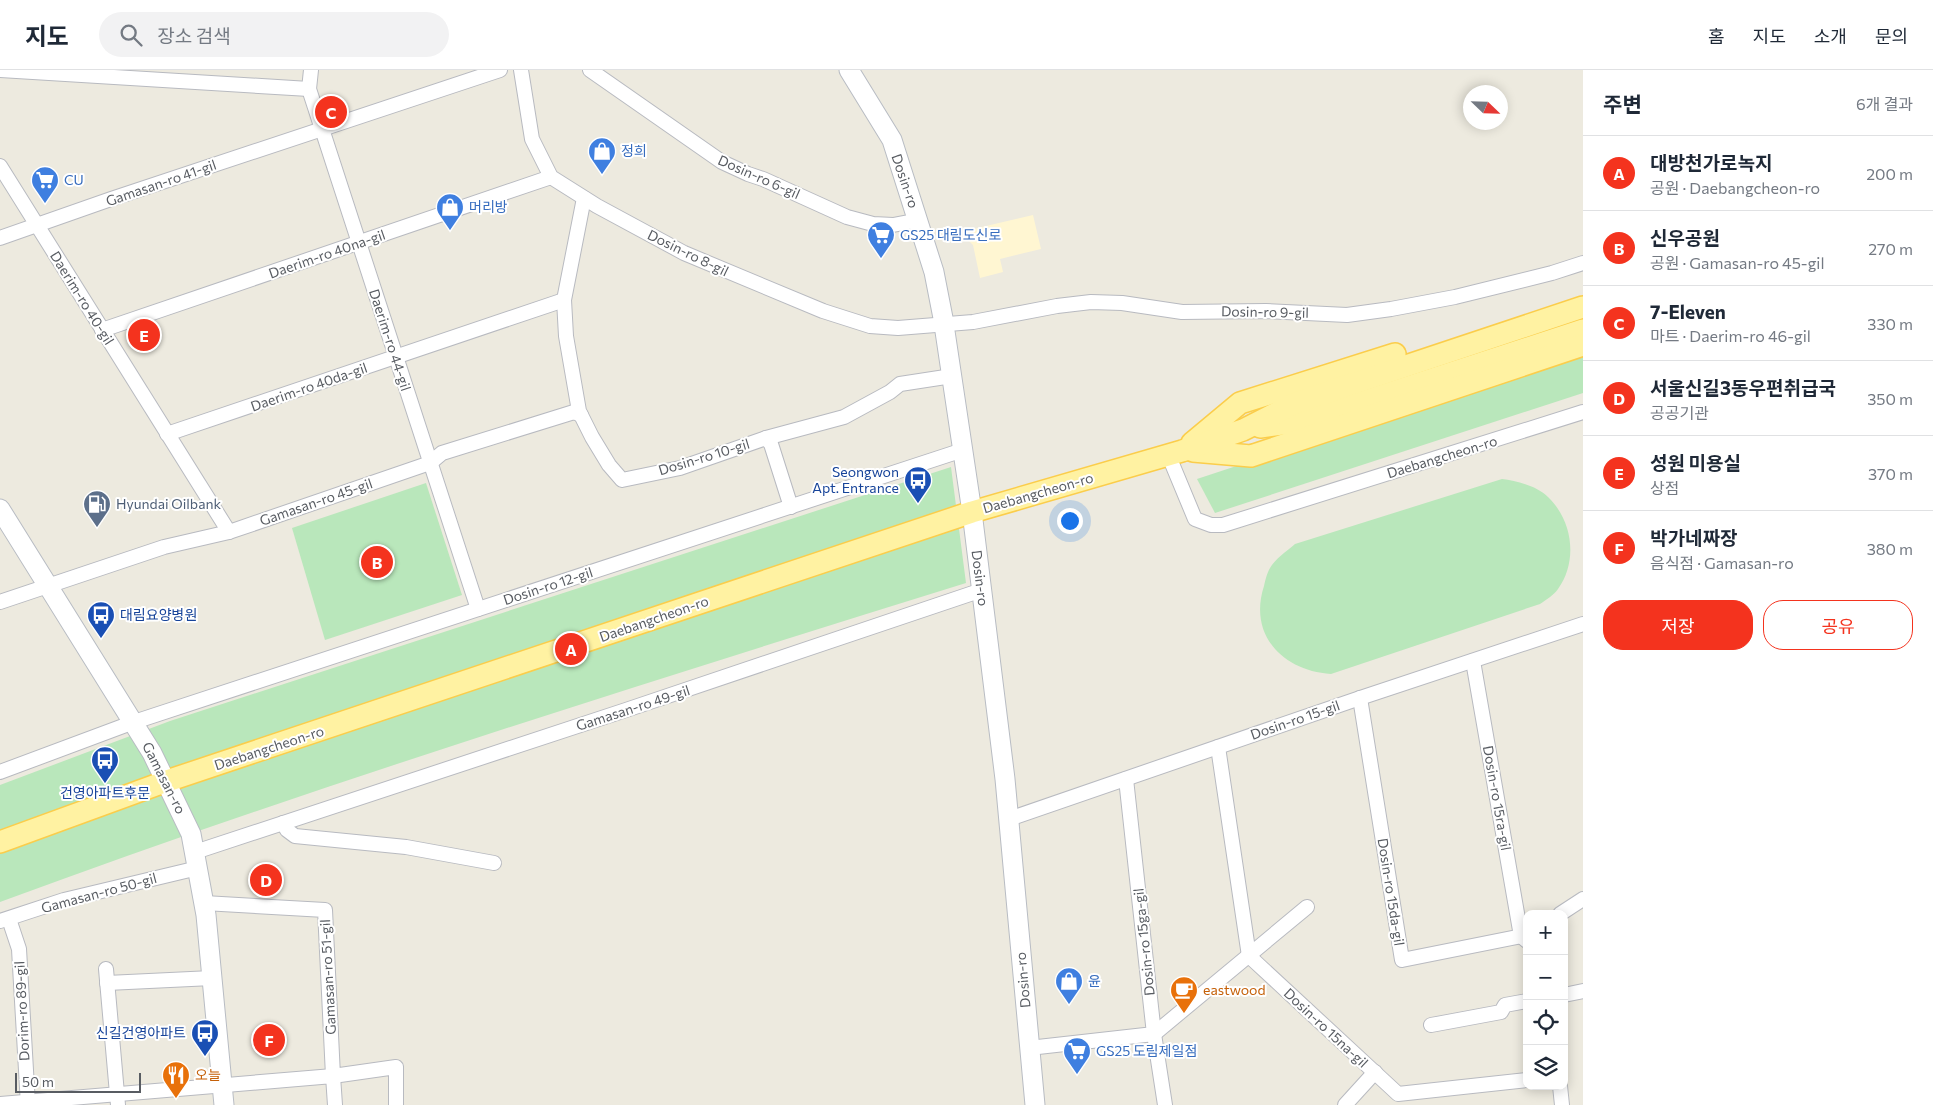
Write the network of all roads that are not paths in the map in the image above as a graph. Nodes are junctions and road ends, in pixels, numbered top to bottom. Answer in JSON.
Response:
{"nodes":[{"id":1,"x":0,"y":70,"type":"edge"},
{"id":2,"x":311,"y":70,"type":"edge"},
{"id":3,"x":500,"y":70,"type":"edge"},
{"id":4,"x":520,"y":70,"type":"edge"},
{"id":5,"x":590,"y":70,"type":"edge"},
{"id":6,"x":849,"y":70,"type":"edge"},
{"id":7,"x":309,"y":89,"type":"junction"},
{"id":8,"x":322,"y":129,"type":"junction"},
{"id":9,"x":0,"y":166,"type":"edge"},
{"id":10,"x":551,"y":177,"type":"junction"},
{"id":11,"x":584,"y":198,"type":"junction"},
{"id":12,"x":918,"y":220,"type":"junction"},
{"id":13,"x":38,"y":226,"type":"junction"},
{"id":14,"x":0,"y":238,"type":"edge"},
{"id":15,"x":359,"y":243,"type":"junction"},
{"id":16,"x":1583,"y":263,"type":"edge"},
{"id":17,"x":1583,"y":294,"type":"edge"},
{"id":18,"x":564,"y":300,"type":"junction"},
{"id":19,"x":1583,"y":307,"type":"edge"},
{"id":20,"x":944,"y":323,"type":"junction"},
{"id":21,"x":102,"y":330,"type":"junction"},
{"id":22,"x":1583,"y":330,"type":"edge"},
{"id":23,"x":1583,"y":345,"type":"edge"},
{"id":24,"x":396,"y":358,"type":"junction"},
{"id":25,"x":952,"y":376,"type":"junction"},
{"id":26,"x":1583,"y":412,"type":"edge"},
{"id":27,"x":581,"y":414,"type":"junction"},
{"id":28,"x":1243,"y":430,"type":"junction"},
{"id":29,"x":168,"y":434,"type":"junction"},
{"id":30,"x":766,"y":438,"type":"junction"},
{"id":31,"x":963,"y":450,"type":"junction"},
{"id":32,"x":1175,"y":452,"type":"junction"},
{"id":33,"x":430,"y":463,"type":"junction"},
{"id":34,"x":791,"y":507,"type":"junction"},
{"id":35,"x":0,"y":509,"type":"edge"},
{"id":36,"x":972,"y":512,"type":"junction"},
{"id":37,"x":229,"y":532,"type":"junction"},
{"id":38,"x":48,"y":585,"type":"junction"},
{"id":39,"x":982,"y":590,"type":"junction"},
{"id":40,"x":0,"y":602,"type":"edge"},
{"id":41,"x":478,"y":609,"type":"junction"},
{"id":42,"x":1583,"y":624,"type":"edge"},
{"id":43,"x":1473,"y":661,"type":"junction"},
{"id":44,"x":1360,"y":698,"type":"junction"},
{"id":45,"x":134,"y":722,"type":"junction"},
{"id":46,"x":1218,"y":747,"type":"junction"},
{"id":47,"x":0,"y":772,"type":"edge"},
{"id":48,"x":1126,"y":779,"type":"junction"},
{"id":49,"x":167,"y":781,"type":"junction"},
{"id":50,"x":1009,"y":819,"type":"junction"},
{"id":51,"x":283,"y":823,"type":"junction"},
{"id":52,"x":0,"y":842,"type":"edge"},
{"id":53,"x":197,"y":860,"type":"junction"},
{"id":54,"x":494,"y":863,"type":"dead end"},
{"id":55,"x":1583,"y":899,"type":"edge"},
{"id":56,"x":204,"y":903,"type":"junction"},
{"id":57,"x":1307,"y":907,"type":"dead end"},
{"id":58,"x":1566,"y":910,"type":"edge"},
{"id":59,"x":4,"y":920,"type":"edge"},
{"id":60,"x":1523,"y":926,"type":"edge"},
{"id":61,"x":1523,"y":937,"type":"edge"},
{"id":62,"x":1248,"y":956,"type":"junction"},
{"id":63,"x":212,"y":978,"type":"junction"},
{"id":64,"x":1583,"y":991,"type":"edge"},
{"id":65,"x":1568,"y":994,"type":"edge"},
{"id":66,"x":1523,"y":1002,"type":"edge"},
{"id":67,"x":1431,"y":1025,"type":"dead end"},
{"id":68,"x":1154,"y":1034,"type":"junction"},
{"id":69,"x":1030,"y":1048,"type":"junction"},
{"id":70,"x":1375,"y":1072,"type":"junction"},
{"id":71,"x":333,"y":1076,"type":"junction"},
{"id":72,"x":1523,"y":1080,"type":"edge"},
{"id":73,"x":222,"y":1085,"type":"junction"},
{"id":74,"x":1560,"y":1090,"type":"edge"},
{"id":75,"x":118,"y":1100,"type":"edge"},
{"id":76,"x":0,"y":1104,"type":"edge"},
{"id":77,"x":28,"y":1104,"type":"edge"},
{"id":78,"x":224,"y":1105,"type":"edge"},
{"id":79,"x":335,"y":1105,"type":"edge"},
{"id":80,"x":396,"y":1105,"type":"edge"},
{"id":81,"x":1035,"y":1105,"type":"edge"},
{"id":82,"x":1165,"y":1105,"type":"edge"},
{"id":83,"x":1345,"y":1105,"type":"edge"},
{"id":84,"x":1562,"y":1105,"type":"edge"}],
"edges":[{"from":1,"to":7,"type":"street"},
{"from":2,"to":7,"type":"street","name":"Daerim-ro 44-gil"},
{"from":3,"to":8,"type":"street","name":"Gamasan-ro 41-gil"},
{"from":4,"to":10,"type":"street"},
{"from":5,"to":12,"type":"street","name":"Dosin-ro 6-gil"},
{"from":6,"to":12,"type":"main road","name":"Dosin-ro"},
{"from":7,"to":8,"type":"street","name":"Daerim-ro 44-gil"},
{"from":8,"to":13,"type":"street","name":"Gamasan-ro 41-gil"},
{"from":8,"to":15,"type":"street","name":"Daerim-ro 44-gil"},
{"from":9,"to":13,"type":"street","name":"Daerim-ro 40-gil"},
{"from":10,"to":11,"type":"street","name":"Dosin-ro 8-gil"},
{"from":10,"to":15,"type":"street","name":"Daerim-ro 40na-gil"},
{"from":11,"to":18,"type":"street","name":"Dosin-ro 10-gil"},
{"from":11,"to":20,"type":"street","name":"Dosin-ro 8-gil"},
{"from":12,"to":20,"type":"main road","name":"Dosin-ro"},
{"from":13,"to":14,"type":"street","name":"Gamasan-ro 41-gil"},
{"from":13,"to":21,"type":"street","name":"Daerim-ro 40-gil"},
{"from":15,"to":21,"type":"street","name":"Daerim-ro 40na-gil"},
{"from":15,"to":24,"type":"street","name":"Daerim-ro 44-gil"},
{"from":16,"to":20,"type":"street","name":"Dosin-ro 9-gil"},
{"from":17,"to":32,"type":"main road"},
{"from":18,"to":24,"type":"street","name":"Daerim-ro 40da-gil"},
{"from":18,"to":27,"type":"street","name":"Dosin-ro 10-gil"},
{"from":19,"to":28,"type":"main road","name":"Daebangcheon-ro"},
{"from":20,"to":25,"type":"main road","name":"Dosin-ro"},
{"from":21,"to":29,"type":"street","name":"Daerim-ro 40-gil"},
{"from":22,"to":28,"type":"main road","name":"Daebangcheon-ro"},
{"from":23,"to":32,"type":"main road"},
{"from":24,"to":29,"type":"street","name":"Daerim-ro 40da-gil"},
{"from":24,"to":33,"type":"street","name":"Daerim-ro 44-gil"},
{"from":25,"to":30,"type":"street","name":"Dosin-ro 10-gil"},
{"from":25,"to":31,"type":"main road","name":"Dosin-ro"},
{"from":26,"to":32,"type":"street","name":"Daebangcheon-ro"},
{"from":27,"to":30,"type":"street","name":"Dosin-ro 10-gil"},
{"from":27,"to":33,"type":"street","name":"Gamasan-ro 45-gil"},
{"from":28,"to":32,"type":"main road","name":"Daebangcheon-ro"},
{"from":29,"to":37,"type":"street","name":"Daerim-ro 40-gil"},
{"from":30,"to":34,"type":"street"},
{"from":31,"to":34,"type":"street","name":"Dosin-ro 12-gil"},
{"from":31,"to":36,"type":"main road","name":"Dosin-ro"},
{"from":32,"to":36,"type":"main road","name":"Daebangcheon-ro"},
{"from":33,"to":37,"type":"street","name":"Gamasan-ro 45-gil"},
{"from":33,"to":41,"type":"street","name":"Daerim-ro 44-gil"},
{"from":34,"to":41,"type":"street","name":"Dosin-ro 12-gil"},
{"from":35,"to":38,"type":"main road","name":"Gamasan-ro"},
{"from":36,"to":39,"type":"main road","name":"Dosin-ro"},
{"from":36,"to":49,"type":"main road","name":"Daebangcheon-ro"},
{"from":37,"to":38,"type":"street","name":"Gamasan-ro 45-gil"},
{"from":38,"to":40,"type":"street","name":"Gamasan-ro 45-gil"},
{"from":38,"to":45,"type":"main road","name":"Gamasan-ro"},
{"from":39,"to":50,"type":"main road","name":"Dosin-ro"},
{"from":39,"to":51,"type":"street","name":"Gamasan-ro 49-gil"},
{"from":41,"to":45,"type":"street","name":"Dosin-ro 12-gil"},
{"from":42,"to":43,"type":"street","name":"Dosin-ro 15-gil"},
{"from":43,"to":44,"type":"street","name":"Dosin-ro 15-gil"},
{"from":43,"to":60,"type":"street","name":"Dosin-ro 15ra-gil"},
{"from":44,"to":46,"type":"street","name":"Dosin-ro 15-gil"},
{"from":44,"to":61,"type":"street","name":"Dosin-ro 15da-gil"},
{"from":45,"to":47,"type":"street","name":"Dosin-ro 12-gil"},
{"from":45,"to":49,"type":"main road","name":"Gamasan-ro"},
{"from":46,"to":48,"type":"street","name":"Dosin-ro 15-gil"},
{"from":46,"to":62,"type":"street"},
{"from":48,"to":50,"type":"street","name":"Dosin-ro 15-gil"},
{"from":48,"to":68,"type":"street","name":"Dosin-ro 15ga-gil"},
{"from":49,"to":52,"type":"main road","name":"Daebangcheon-ro"},
{"from":49,"to":53,"type":"main road","name":"Gamasan-ro"},
{"from":50,"to":69,"type":"main road","name":"Dosin-ro"},
{"from":51,"to":53,"type":"street","name":"Gamasan-ro 49-gil"},
{"from":51,"to":54,"type":"street"},
{"from":53,"to":56,"type":"main road","name":"Gamasan-ro"},
{"from":53,"to":59,"type":"street","name":"Gamasan-ro 50-gil"},
{"from":55,"to":58,"type":"street"},
{"from":56,"to":63,"type":"main road","name":"Gamasan-ro"},
{"from":56,"to":71,"type":"street","name":"Gamasan-ro 51-gil"},
{"from":57,"to":62,"type":"street"},
{"from":59,"to":77,"type":"street","name":"Dorim-ro 89-gil"},
{"from":62,"to":68,"type":"street"},
{"from":62,"to":70,"type":"street","name":"Dosin-ro 15na-gil"},
{"from":63,"to":73,"type":"main road","name":"Gamasan-ro"},
{"from":63,"to":75,"type":"street"},
{"from":64,"to":65,"type":"street"},
{"from":66,"to":67,"type":"street"},
{"from":68,"to":69,"type":"street"},
{"from":68,"to":82,"type":"street","name":"Dosin-ro 15ga-gil"},
{"from":69,"to":81,"type":"main road","name":"Dosin-ro"},
{"from":70,"to":72,"type":"street","name":"Dosin-ro 15na-gil"},
{"from":70,"to":83,"type":"street"},
{"from":71,"to":73,"type":"street"},
{"from":71,"to":79,"type":"street","name":"Gamasan-ro 51-gil"},
{"from":71,"to":80,"type":"street"},
{"from":73,"to":75,"type":"street"},
{"from":73,"to":78,"type":"main road","name":"Gamasan-ro"},
{"from":74,"to":84,"type":"street"},
{"from":75,"to":77,"type":"street"},
{"from":76,"to":77,"type":"street"}]}
